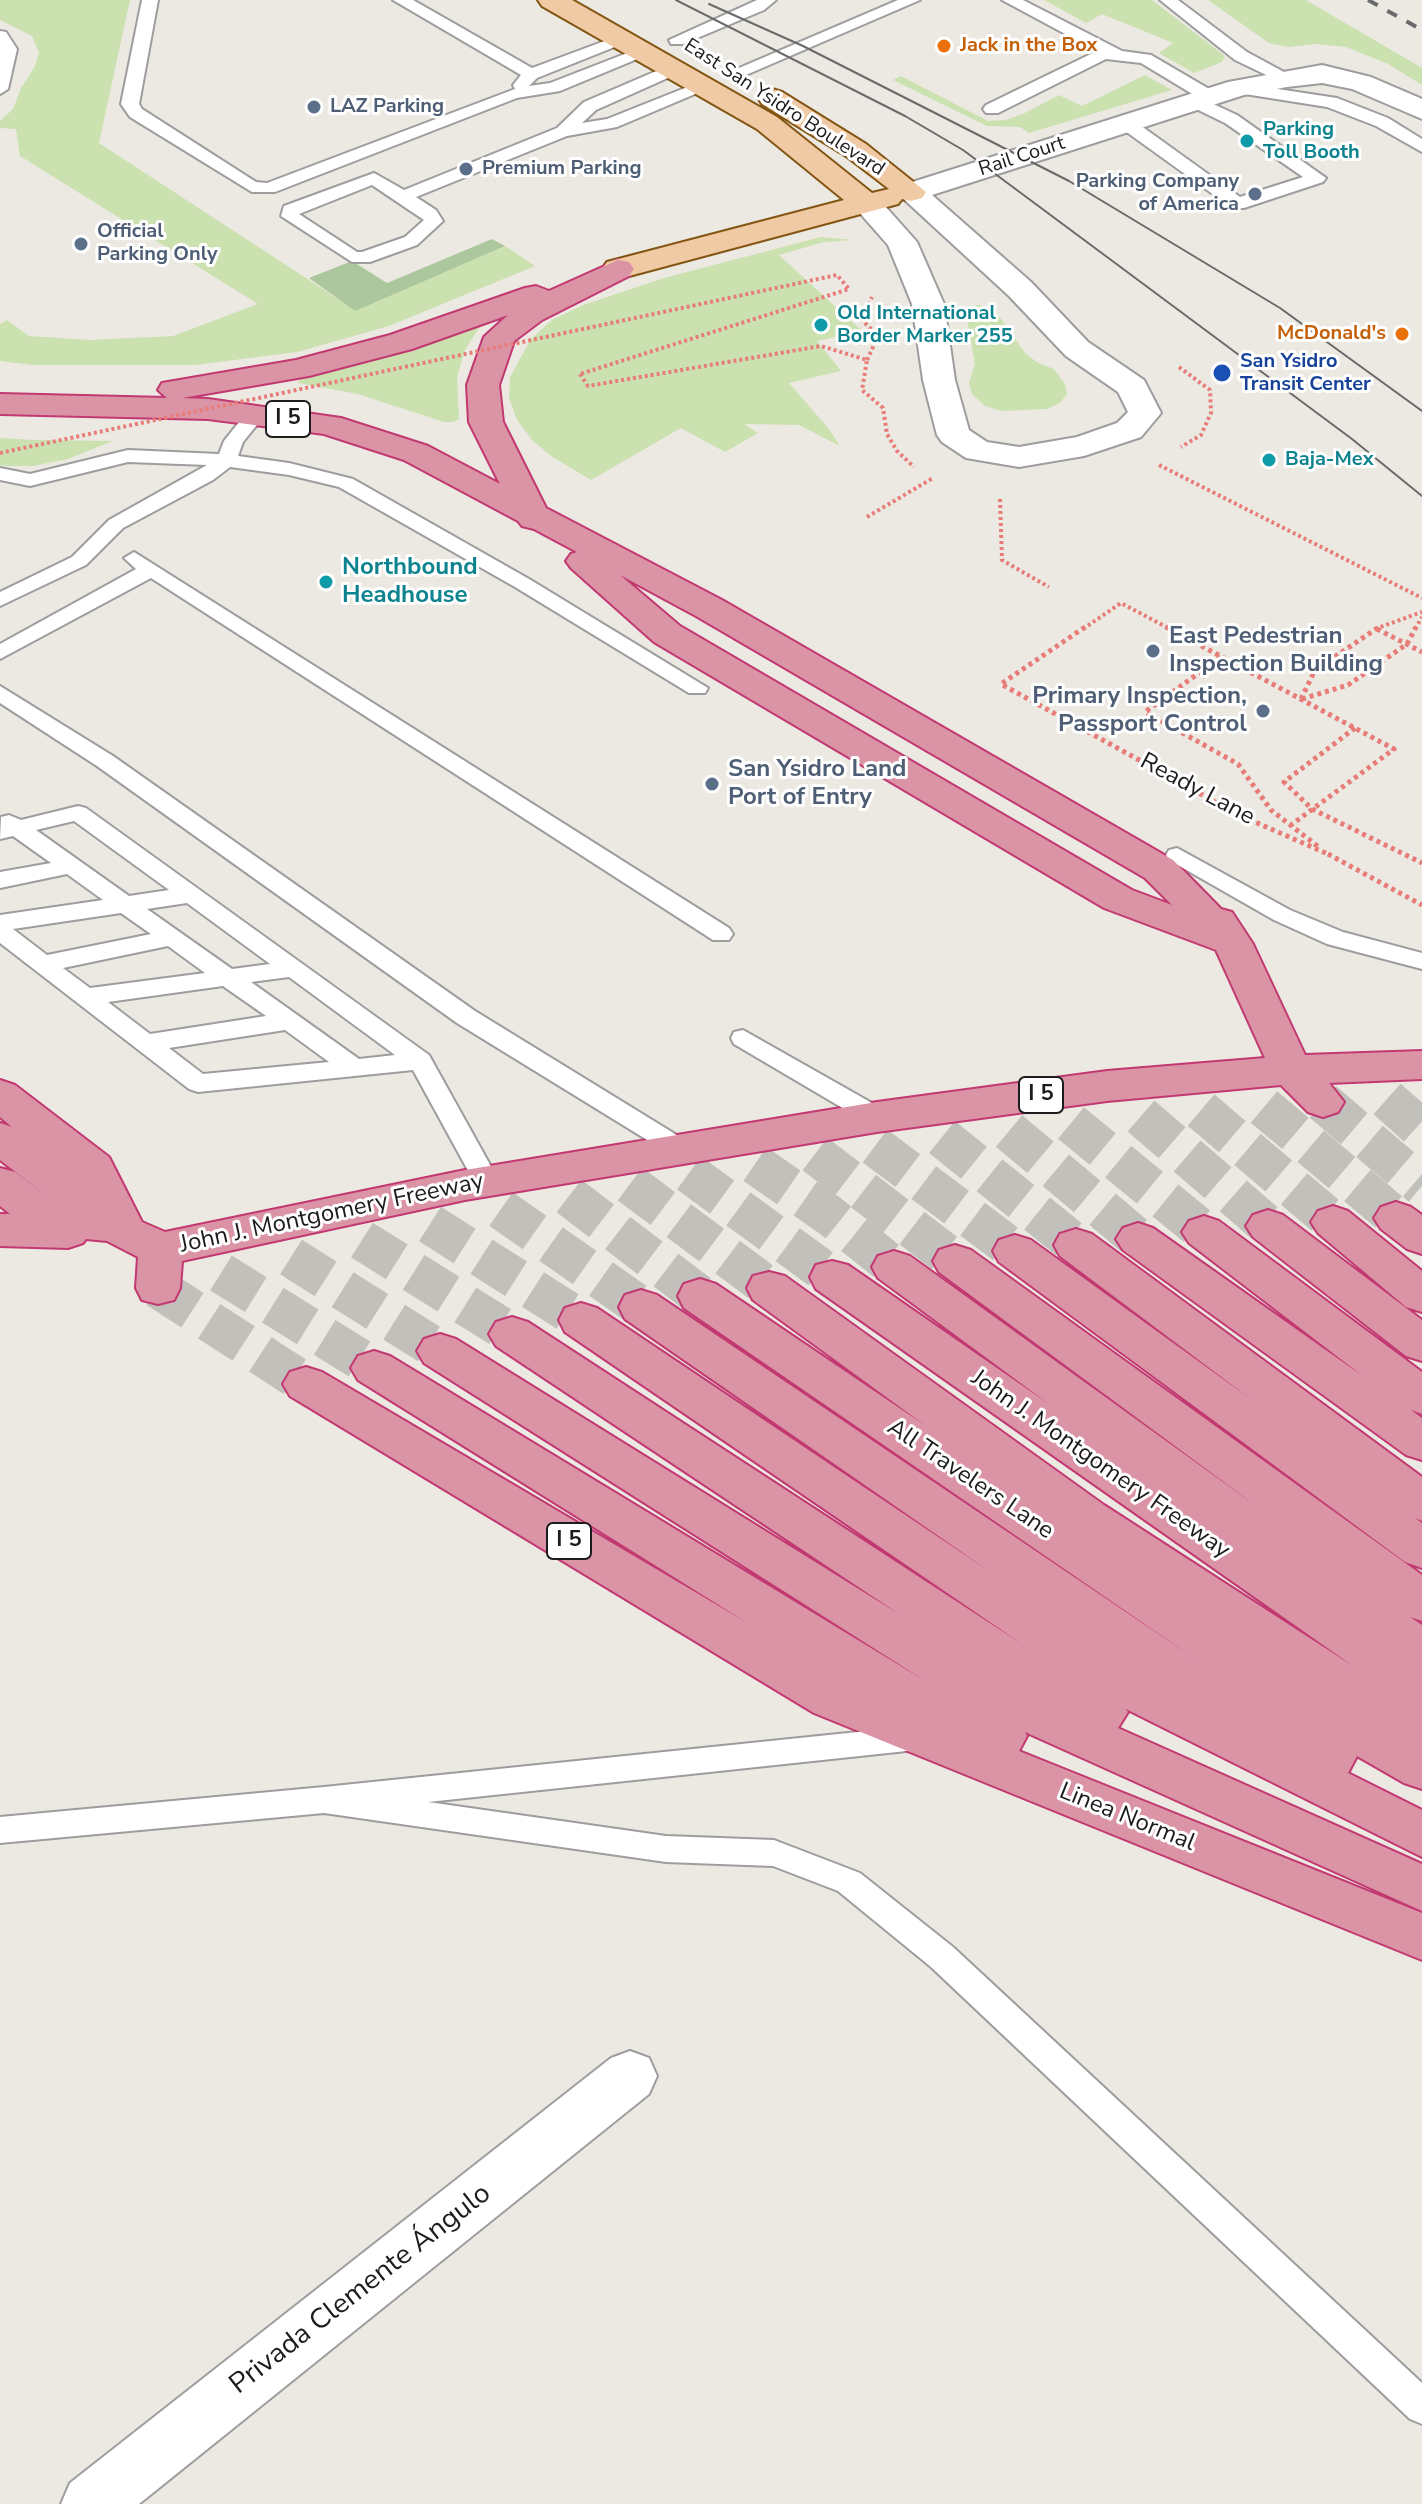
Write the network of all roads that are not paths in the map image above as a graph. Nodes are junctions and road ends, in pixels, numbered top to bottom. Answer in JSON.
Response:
{"nodes":[{"id":1,"x":150,"y":0,"type":"edge"},
{"id":2,"x":401,"y":0,"type":"edge"},
{"id":3,"x":552,"y":0,"type":"edge"},
{"id":4,"x":605,"y":0,"type":"edge"},
{"id":5,"x":768,"y":0,"type":"edge"},
{"id":6,"x":912,"y":0,"type":"edge"},
{"id":7,"x":1010,"y":0,"type":"edge"},
{"id":8,"x":1168,"y":0,"type":"edge"},
{"id":9,"x":0,"y":36,"type":"edge"},
{"id":10,"x":1253,"y":41,"type":"dead end"},
{"id":11,"x":635,"y":46,"type":"junction"},
{"id":12,"x":676,"y":54,"type":"junction"},
{"id":13,"x":1116,"y":54,"type":"junction"},
{"id":14,"x":531,"y":74,"type":"junction"},
{"id":15,"x":1287,"y":78,"type":"junction"},
{"id":16,"x":720,"y":80,"type":"junction"},
{"id":17,"x":1238,"y":88,"type":"junction"},
{"id":18,"x":0,"y":89,"type":"edge"},
{"id":19,"x":513,"y":94,"type":"junction"},
{"id":20,"x":1203,"y":99,"type":"junction"},
{"id":21,"x":992,"y":109,"type":"dead end"},
{"id":22,"x":1422,"y":110,"type":"edge"},
{"id":23,"x":1127,"y":124,"type":"junction"},
{"id":24,"x":563,"y":132,"type":"junction"},
{"id":25,"x":1422,"y":147,"type":"edge"},
{"id":26,"x":911,"y":192,"type":"junction"},
{"id":27,"x":404,"y":196,"type":"junction"},
{"id":28,"x":866,"y":203,"type":"junction"},
{"id":29,"x":618,"y":269,"type":"junction"},
{"id":30,"x":13,"y":405,"type":"edge"},
{"id":31,"x":255,"y":415,"type":"junction"},
{"id":32,"x":226,"y":460,"type":"junction"},
{"id":33,"x":0,"y":474,"type":"edge"},
{"id":34,"x":530,"y":515,"type":"junction"},
{"id":35,"x":0,"y":600,"type":"edge"},
{"id":36,"x":0,"y":653,"type":"edge"},
{"id":37,"x":697,"y":688,"type":"dead end"},
{"id":38,"x":0,"y":693,"type":"edge"},
{"id":39,"x":6,"y":826,"type":"edge"},
{"id":40,"x":1177,"y":855,"type":"junction"},
{"id":41,"x":71,"y":866,"type":"junction"},
{"id":42,"x":0,"y":880,"type":"edge"},
{"id":43,"x":190,"y":895,"type":"junction"},
{"id":44,"x":125,"y":905,"type":"junction"},
{"id":45,"x":0,"y":923,"type":"edge"},
{"id":46,"x":0,"y":931,"type":"edge"},
{"id":47,"x":721,"y":934,"type":"dead end"},
{"id":48,"x":171,"y":938,"type":"junction"},
{"id":49,"x":1233,"y":944,"type":"junction"},
{"id":50,"x":1422,"y":961,"type":"edge"},
{"id":51,"x":42,"y":964,"type":"junction"},
{"id":52,"x":292,"y":969,"type":"junction"},
{"id":53,"x":227,"y":978,"type":"junction"},
{"id":54,"x":83,"y":997,"type":"junction"},
{"id":55,"x":289,"y":1021,"type":"junction"},
{"id":56,"x":743,"y":1038,"type":"dead end"},
{"id":57,"x":146,"y":1043,"type":"junction"},
{"id":58,"x":420,"y":1061,"type":"junction"},
{"id":59,"x":355,"y":1068,"type":"junction"},
{"id":60,"x":1291,"y":1070,"type":"junction"},
{"id":61,"x":1231,"y":1075,"type":"junction"},
{"id":62,"x":1409,"y":1077,"type":"tunnel mouth"},
{"id":63,"x":1170,"y":1080,"type":"junction"},
{"id":64,"x":1107,"y":1086,"type":"junction"},
{"id":65,"x":0,"y":1095,"type":"edge"},
{"id":66,"x":1040,"y":1095,"type":"junction"},
{"id":67,"x":1323,"y":1102,"type":"tunnel mouth"},
{"id":68,"x":1264,"y":1107,"type":"tunnel mouth"},
{"id":69,"x":1201,"y":1110,"type":"tunnel mouth"},
{"id":70,"x":1141,"y":1116,"type":"tunnel mouth"},
{"id":71,"x":1071,"y":1123,"type":"tunnel mouth"},
{"id":72,"x":890,"y":1127,"type":"junction"},
{"id":73,"x":0,"y":1138,"type":"edge"},
{"id":74,"x":677,"y":1158,"type":"junction"},
{"id":75,"x":0,"y":1183,"type":"edge"},
{"id":76,"x":484,"y":1192,"type":"junction"},
{"id":77,"x":395,"y":1199,"type":"junction"},
{"id":78,"x":322,"y":1215,"type":"junction"},
{"id":79,"x":1333,"y":1222,"type":"tunnel mouth"},
{"id":80,"x":430,"y":1224,"type":"tunnel mouth"},
{"id":81,"x":1268,"y":1226,"type":"tunnel mouth"},
{"id":82,"x":0,"y":1230,"type":"edge"},
{"id":83,"x":250,"y":1231,"type":"junction"},
{"id":84,"x":1204,"y":1232,"type":"tunnel mouth"},
{"id":85,"x":1138,"y":1239,"type":"tunnel mouth"},
{"id":86,"x":362,"y":1240,"type":"tunnel mouth"},
{"id":87,"x":1076,"y":1245,"type":"tunnel mouth"},
{"id":88,"x":1015,"y":1251,"type":"tunnel mouth"},
{"id":89,"x":157,"y":1254,"type":"junction"},
{"id":90,"x":291,"y":1257,"type":"tunnel mouth"},
{"id":91,"x":955,"y":1261,"type":"tunnel mouth"},
{"id":92,"x":894,"y":1267,"type":"tunnel mouth"},
{"id":93,"x":221,"y":1273,"type":"tunnel mouth"},
{"id":94,"x":832,"y":1277,"type":"tunnel mouth"},
{"id":95,"x":769,"y":1288,"type":"tunnel mouth"},
{"id":96,"x":1422,"y":1295,"type":"edge"},
{"id":97,"x":700,"y":1296,"type":"tunnel mouth"},
{"id":98,"x":641,"y":1307,"type":"tunnel mouth"},
{"id":99,"x":581,"y":1320,"type":"tunnel mouth"},
{"id":100,"x":512,"y":1334,"type":"tunnel mouth"},
{"id":101,"x":1422,"y":1344,"type":"edge"},
{"id":102,"x":440,"y":1351,"type":"tunnel mouth"},
{"id":103,"x":374,"y":1368,"type":"tunnel mouth"},
{"id":104,"x":306,"y":1384,"type":"tunnel mouth"},
{"id":105,"x":1422,"y":1396,"type":"edge"},
{"id":106,"x":1422,"y":1442,"type":"edge"},
{"id":107,"x":1422,"y":1502,"type":"edge"},
{"id":108,"x":1422,"y":1549,"type":"edge"},
{"id":109,"x":1422,"y":1601,"type":"edge"},
{"id":110,"x":1421,"y":1663,"type":"edge"},
{"id":111,"x":1422,"y":1733,"type":"edge"},
{"id":112,"x":925,"y":1737,"type":"junction"},
{"id":113,"x":1422,"y":1768,"type":"edge"},
{"id":114,"x":324,"y":1800,"type":"junction"},
{"id":115,"x":1422,"y":1804,"type":"edge"},
{"id":116,"x":0,"y":1830,"type":"edge"},
{"id":117,"x":1422,"y":1835,"type":"edge"},
{"id":118,"x":1422,"y":1863,"type":"edge"},
{"id":119,"x":1422,"y":1888,"type":"edge"},
{"id":120,"x":1422,"y":1914,"type":"edge"},
{"id":121,"x":1422,"y":1937,"type":"edge"},
{"id":122,"x":630,"y":2076,"type":"dead end"},
{"id":123,"x":1422,"y":2407,"type":"edge"},
{"id":124,"x":91,"y":2504,"type":"edge"}],
"edges":[{"from":1,"to":19,"type":"lane"},
{"from":2,"to":14,"type":"lane"},
{"from":3,"to":11,"type":"main road","name":"East San Ysidro Boulevard"},
{"from":4,"to":12,"type":"main road","name":"East San Ysidro Boulevard"},
{"from":5,"to":12,"type":"lane"},
{"from":6,"to":16,"type":"lane"},
{"from":7,"to":13,"type":"lane"},
{"from":8,"to":15,"type":"lane"},
{"from":9,"to":18,"type":"lane"},
{"from":10,"to":15,"type":"lane"},
{"from":11,"to":12,"type":"main road","name":"East San Ysidro Boulevard"},
{"from":11,"to":14,"type":"lane"},
{"from":11,"to":19,"type":"lane"},
{"from":12,"to":16,"type":"main road","name":"East San Ysidro Boulevard"},
{"from":12,"to":24,"type":"lane"},
{"from":13,"to":20,"type":"lane"},
{"from":13,"to":21,"type":"lane"},
{"from":14,"to":19,"type":"lane"},
{"from":15,"to":17,"type":"street","name":"Rail Court"},
{"from":15,"to":22,"type":"street","name":"Rail Court"},
{"from":16,"to":24,"type":"lane"},
{"from":16,"to":26,"type":"main road","name":"East San Ysidro Boulevard"},
{"from":16,"to":28,"type":"main road","name":"East San Ysidro Boulevard"},
{"from":17,"to":20,"type":"street","name":"Rail Court"},
{"from":17,"to":25,"type":"lane"},
{"from":20,"to":23,"type":"street","name":"Rail Court"},
{"from":20,"to":23,"type":"lane"},
{"from":23,"to":26,"type":"street","name":"Rail Court"},
{"from":24,"to":27,"type":"lane"},
{"from":26,"to":28,"type":"main road","name":"Rail Court"},
{"from":26,"to":28,"type":"street","name":"East San Ysidro Boulevard"},
{"from":27,"to":27,"type":"lane"},
{"from":28,"to":29,"type":"main road","name":"Rail Court"},
{"from":29,"to":30,"type":"highway"},
{"from":29,"to":34,"type":"highway"},
{"from":30,"to":31,"type":"highway","number":"I 5"},
{"from":31,"to":32,"type":"lane"},
{"from":31,"to":34,"type":"highway","number":"I 5"},
{"from":32,"to":33,"type":"lane"},
{"from":32,"to":35,"type":"lane"},
{"from":32,"to":37,"type":"lane"},
{"from":34,"to":40,"type":"highway","number":"I 5"},
{"from":34,"to":49,"type":"highway","number":"I 5"},
{"from":36,"to":47,"type":"lane"},
{"from":38,"to":74,"type":"lane"},
{"from":39,"to":41,"type":"lane"},
{"from":39,"to":43,"type":"lane"},
{"from":40,"to":49,"type":"highway","number":"I 5"},
{"from":40,"to":50,"type":"lane"},
{"from":41,"to":42,"type":"lane"},
{"from":41,"to":44,"type":"lane"},
{"from":43,"to":44,"type":"lane"},
{"from":43,"to":52,"type":"lane"},
{"from":44,"to":45,"type":"lane"},
{"from":44,"to":48,"type":"lane"},
{"from":46,"to":51,"type":"lane"},
{"from":48,"to":51,"type":"lane"},
{"from":48,"to":53,"type":"lane"},
{"from":49,"to":60,"type":"highway","number":"I 5"},
{"from":51,"to":54,"type":"lane"},
{"from":52,"to":53,"type":"lane"},
{"from":52,"to":58,"type":"lane"},
{"from":53,"to":54,"type":"lane"},
{"from":53,"to":55,"type":"lane"},
{"from":54,"to":57,"type":"lane"},
{"from":55,"to":57,"type":"lane"},
{"from":55,"to":59,"type":"lane"},
{"from":56,"to":72,"type":"lane"},
{"from":57,"to":59,"type":"lane"},
{"from":58,"to":59,"type":"lane"},
{"from":58,"to":76,"type":"lane"},
{"from":60,"to":61,"type":"highway","number":"I 5"},
{"from":60,"to":62,"type":"highway","number":"I 5"},
{"from":60,"to":67,"type":"highway","number":"I 5"},
{"from":61,"to":63,"type":"highway","number":"I 5"},
{"from":61,"to":68,"type":"highway"},
{"from":63,"to":64,"type":"highway","number":"I 5"},
{"from":63,"to":69,"type":"highway"},
{"from":64,"to":66,"type":"highway","number":"I 5"},
{"from":64,"to":70,"type":"highway"},
{"from":65,"to":89,"type":"highway","number":"I 5"},
{"from":66,"to":71,"type":"highway","number":"I 5"},
{"from":66,"to":72,"type":"highway","number":"I 5"},
{"from":72,"to":74,"type":"highway","number":"I 5"},
{"from":73,"to":89,"type":"highway","number":"I 5"},
{"from":74,"to":76,"type":"highway","name":"John J. Montgomery Freeway","number":"I 5"},
{"from":75,"to":89,"type":"highway","number":"I 5"},
{"from":76,"to":77,"type":"highway","name":"John J. Montgomery Freeway","number":"I 5"},
{"from":77,"to":78,"type":"highway","name":"John J. Montgomery Freeway","number":"I 5"},
{"from":77,"to":80,"type":"highway"},
{"from":78,"to":83,"type":"highway","name":"John J. Montgomery Freeway","number":"I 5"},
{"from":78,"to":86,"type":"highway"},
{"from":79,"to":96,"type":"highway"},
{"from":81,"to":101,"type":"highway"},
{"from":82,"to":89,"type":"highway","number":"I 5"},
{"from":83,"to":89,"type":"highway","name":"John J. Montgomery Freeway","number":"I 5"},
{"from":83,"to":90,"type":"highway"},
{"from":84,"to":105,"type":"highway"},
{"from":85,"to":106,"type":"highway"},
{"from":87,"to":107,"type":"highway"},
{"from":88,"to":108,"type":"highway"},
{"from":89,"to":93,"type":"highway","number":"I 5"},
{"from":91,"to":109,"type":"highway"},
{"from":92,"to":110,"type":"highway"},
{"from":94,"to":110,"type":"highway","name":"John J. Montgomery Freeway"},
{"from":95,"to":111,"type":"highway","name":"All Travelers Lane"},
{"from":97,"to":113,"type":"highway","name":"All Travelers Lane"},
{"from":98,"to":115,"type":"highway","name":"All Travelers Lane"},
{"from":99,"to":117,"type":"highway"},
{"from":100,"to":118,"type":"highway"},
{"from":102,"to":119,"type":"highway"},
{"from":103,"to":120,"type":"highway","name":"Linea Normal","number":"I 5"},
{"from":104,"to":112,"type":"highway","name":"Linea Normal","number":"I 5"},
{"from":112,"to":114,"type":"lane"},
{"from":112,"to":121,"type":"highway","name":"Linea Normal"},
{"from":114,"to":116,"type":"lane"},
{"from":114,"to":123,"type":"lane"},
{"from":122,"to":124,"type":"street","name":"Privada Clemente Ángulo"}]}
